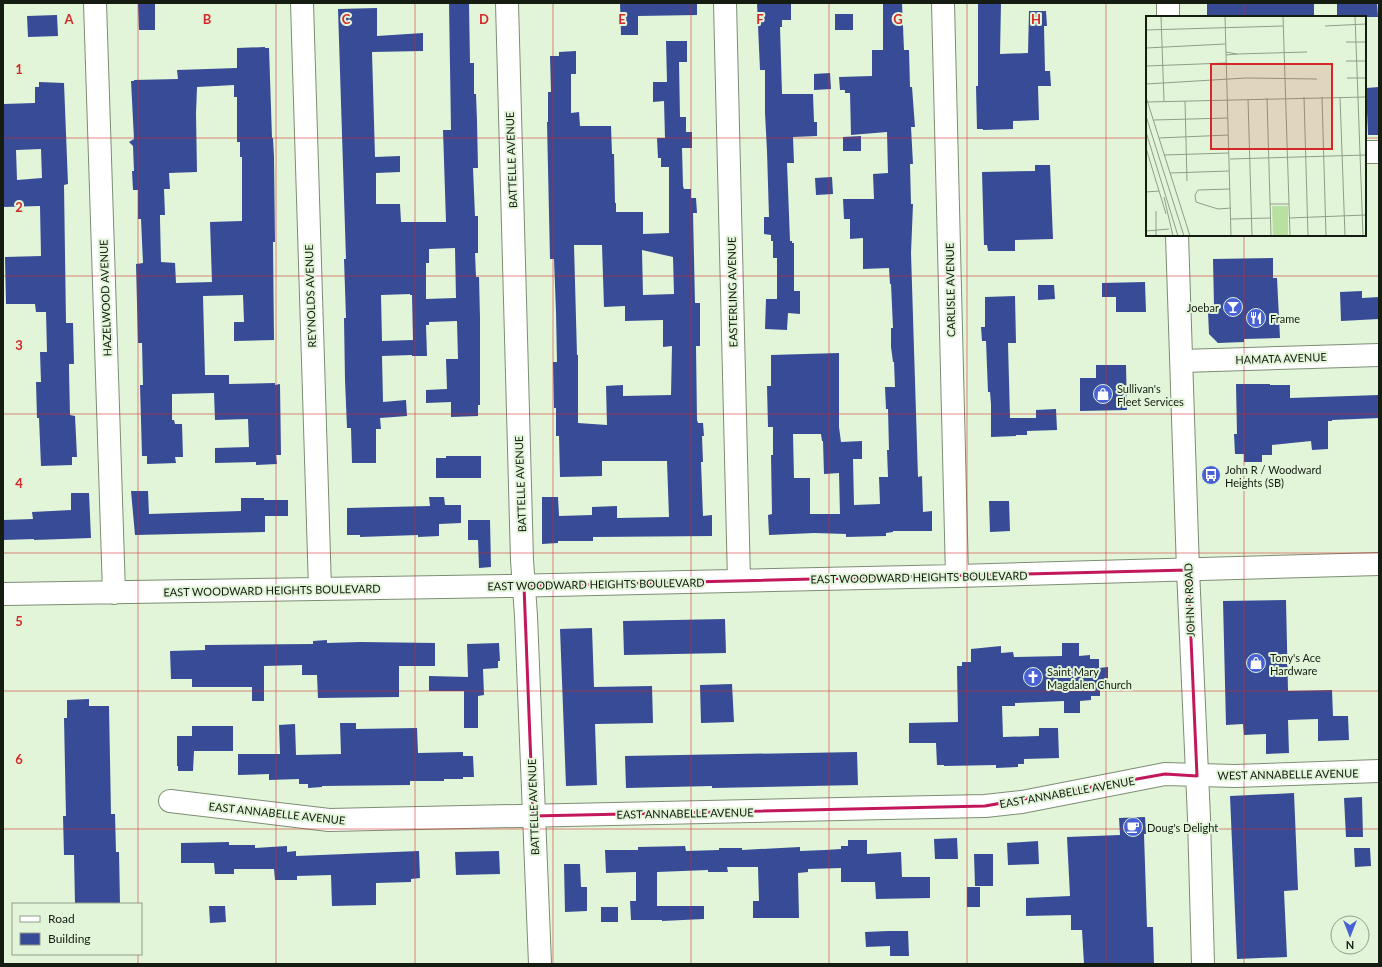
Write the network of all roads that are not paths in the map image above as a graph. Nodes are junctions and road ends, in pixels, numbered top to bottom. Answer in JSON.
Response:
{"nodes":[{"id":1,"x":96,"y":3,"type":"edge"},
{"id":2,"x":302,"y":3,"type":"edge"},
{"id":3,"x":507,"y":3,"type":"edge"},
{"id":4,"x":725,"y":3,"type":"edge"},
{"id":5,"x":942,"y":3,"type":"edge"},
{"id":6,"x":1168,"y":3,"type":"edge"},
{"id":7,"x":1168,"y":16,"type":"edge"},
{"id":8,"x":1366,"y":152,"type":"edge"},
{"id":9,"x":1379,"y":152,"type":"edge"},
{"id":10,"x":1177,"y":236,"type":"edge"},
{"id":11,"x":1379,"y":355,"type":"edge"},
{"id":12,"x":1182,"y":361,"type":"junction"},
{"id":13,"x":1379,"y":564,"type":"edge"},
{"id":14,"x":1188,"y":570,"type":"junction"},
{"id":15,"x":957,"y":576,"type":"junction"},
{"id":16,"x":739,"y":581,"type":"junction"},
{"id":17,"x":524,"y":586,"type":"junction"},
{"id":18,"x":320,"y":589,"type":"junction"},
{"id":19,"x":114,"y":593,"type":"junction"},
{"id":20,"x":3,"y":594,"type":"edge"},
{"id":21,"x":1379,"y":771,"type":"edge"},
{"id":22,"x":1197,"y":776,"type":"junction"},
{"id":23,"x":170,"y":801,"type":"dead end"},
{"id":24,"x":534,"y":816,"type":"junction"},
{"id":25,"x":540,"y":964,"type":"edge"},
{"id":26,"x":1203,"y":964,"type":"edge"}],
"edges":[{"from":1,"to":19,"type":"street","name":"HAZELWOOD AVENUE"},
{"from":2,"to":18,"type":"street","name":"REYNOLDS AVENUE"},
{"from":3,"to":17,"type":"street","name":"BATTELLE AVENUE"},
{"from":4,"to":16,"type":"street","name":"EASTERLING AVENUE"},
{"from":5,"to":15,"type":"street","name":"CARLISLE AVENUE"},
{"from":6,"to":7,"type":"street"},
{"from":8,"to":9,"type":"street"},
{"from":10,"to":12,"type":"street","name":"JOHN R ROAD"},
{"from":11,"to":12,"type":"street","name":"HAMATA AVENUE"},
{"from":12,"to":14,"type":"street","name":"JOHN R ROAD"},
{"from":13,"to":14,"type":"street","name":"EAST WOODWARD HEIGHTS BOULEVARD"},
{"from":14,"to":15,"type":"street","name":"EAST WOODWARD HEIGHTS BOULEVARD"},
{"from":14,"to":22,"type":"street","name":"JOHN R ROAD"},
{"from":15,"to":16,"type":"street","name":"EAST WOODWARD HEIGHTS BOULEVARD"},
{"from":16,"to":17,"type":"street","name":"EAST WOODWARD HEIGHTS BOULEVARD"},
{"from":17,"to":18,"type":"street","name":"EAST WOODWARD HEIGHTS BOULEVARD"},
{"from":17,"to":24,"type":"street","name":"BATTELLE AVENUE"},
{"from":18,"to":19,"type":"street","name":"EAST WOODWARD HEIGHTS BOULEVARD"},
{"from":19,"to":20,"type":"street","name":"EAST WOODWARD HEIGHTS BOULEVARD"},
{"from":21,"to":22,"type":"street","name":"WEST ANNABELLE AVENUE"},
{"from":22,"to":24,"type":"street","name":"EAST ANNABELLE AVENUE"},
{"from":22,"to":26,"type":"street","name":"JOHN R ROAD"},
{"from":23,"to":24,"type":"street","name":"EAST ANNABELLE AVENUE"},
{"from":24,"to":25,"type":"street","name":"BATTELLE AVENUE"}]}
